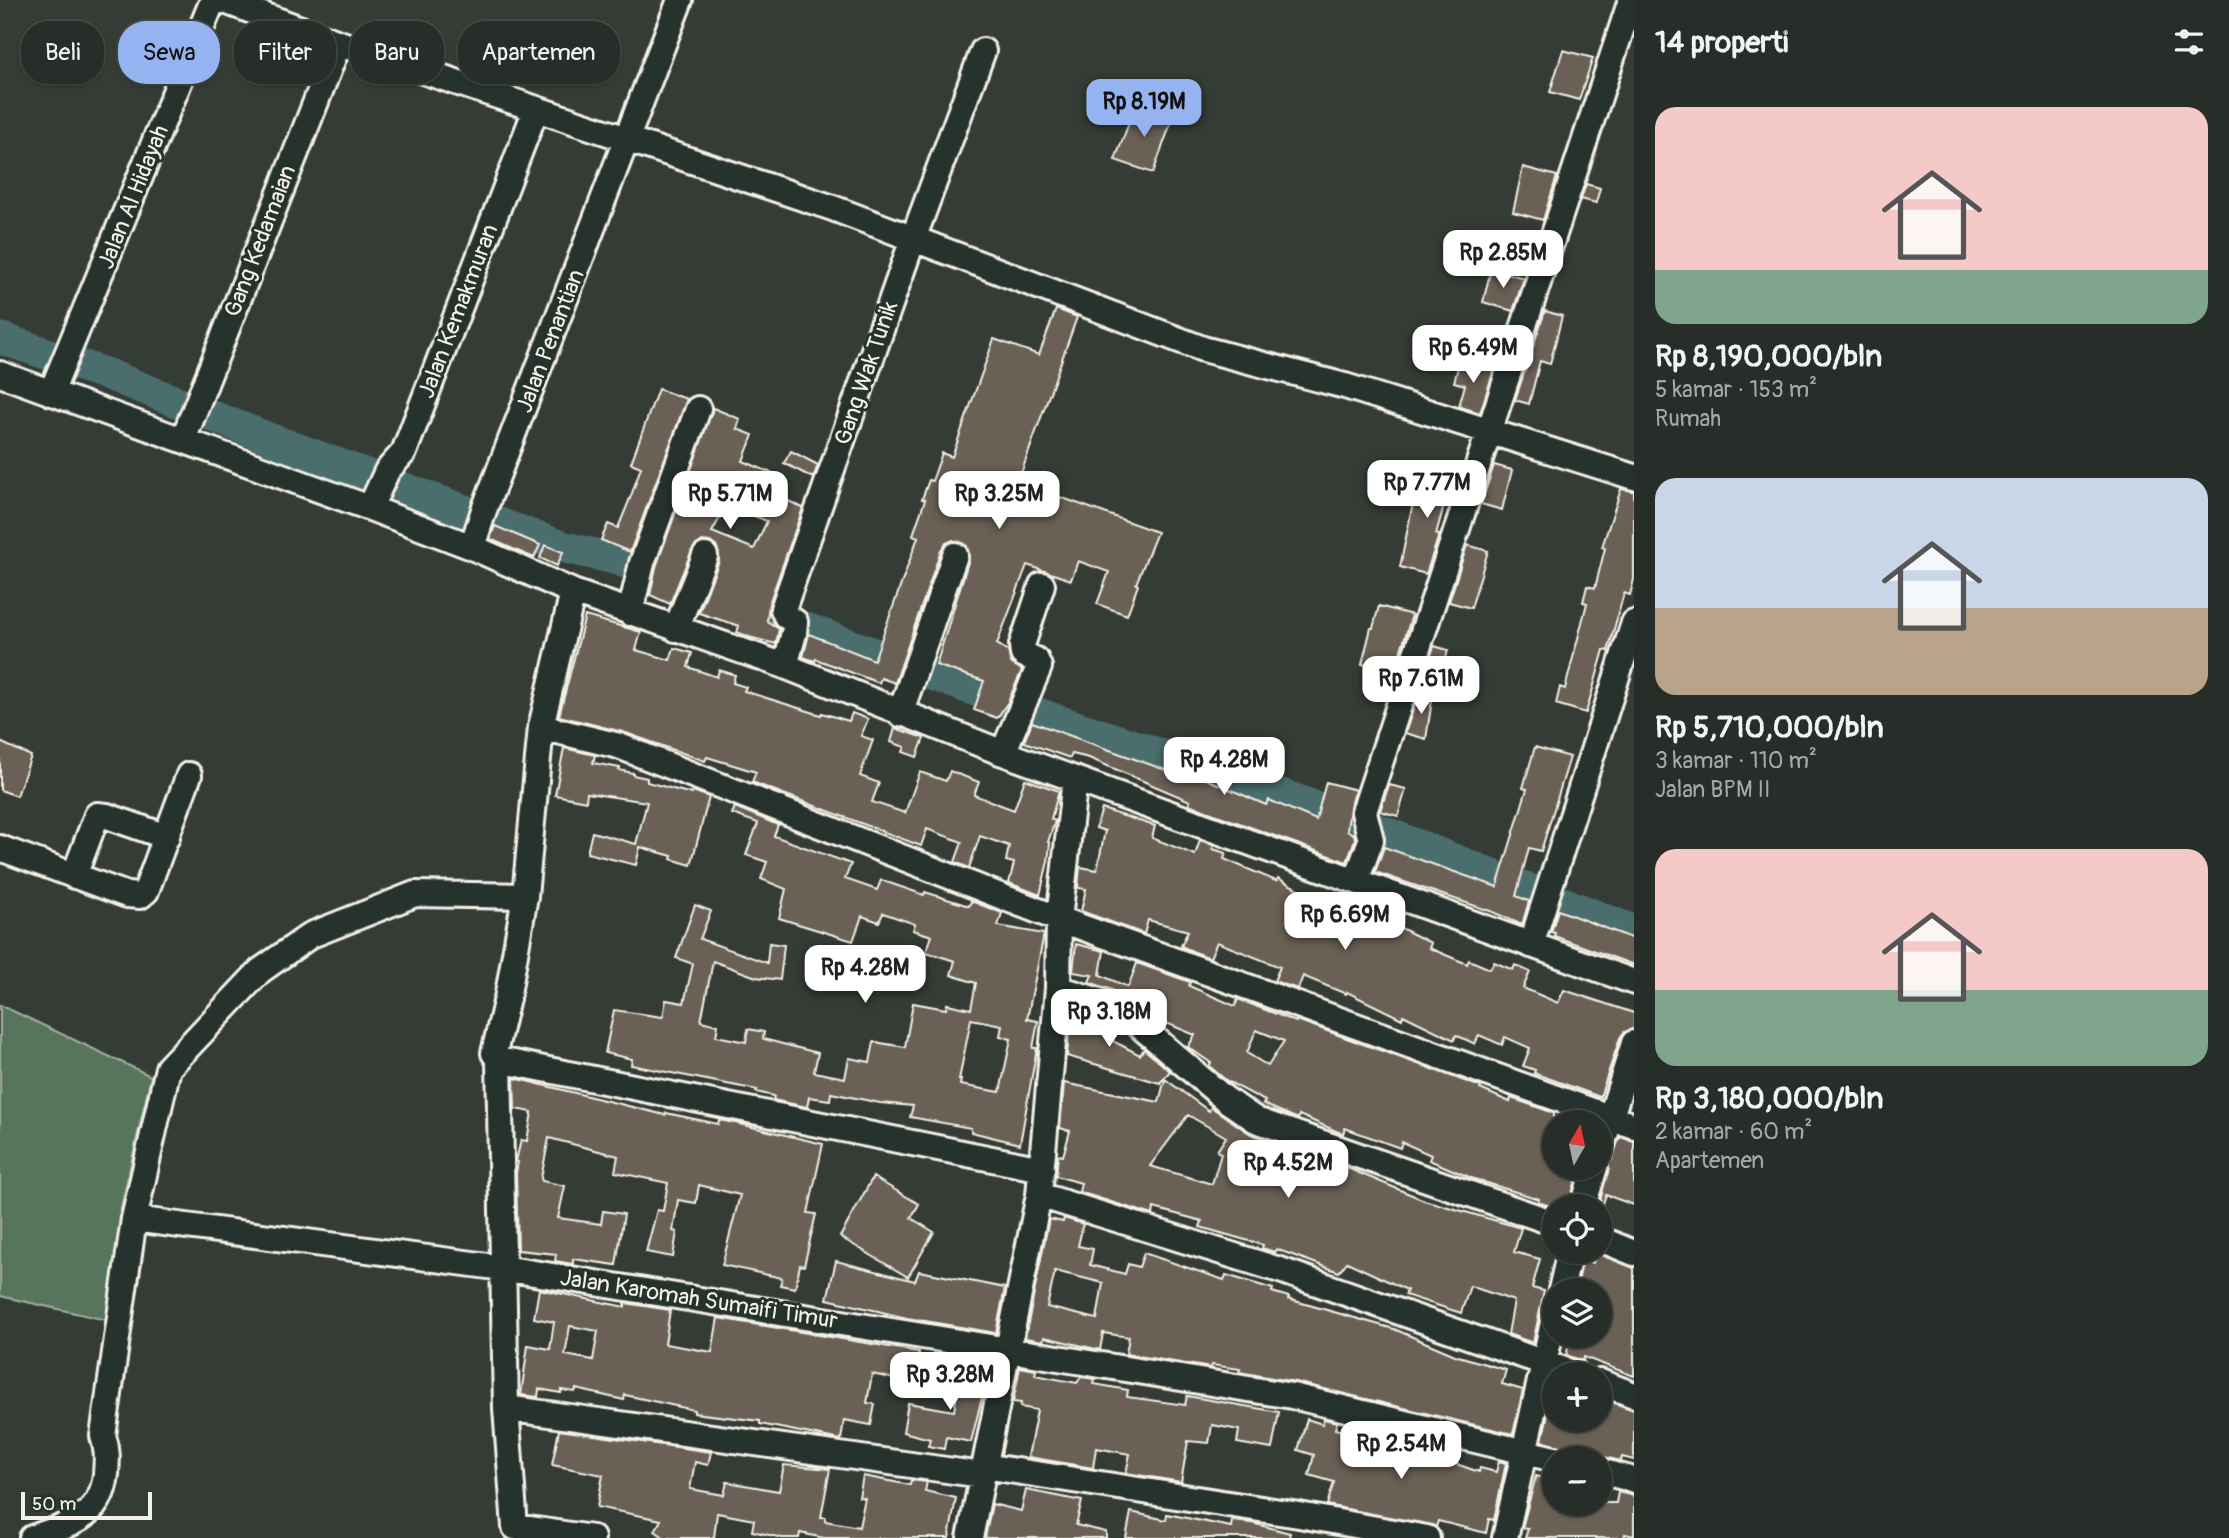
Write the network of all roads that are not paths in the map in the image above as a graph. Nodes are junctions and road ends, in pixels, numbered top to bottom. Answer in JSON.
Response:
{"nodes":[{"id":1,"x":213,"y":0,"type":"edge"},
{"id":2,"x":222,"y":0,"type":"edge"},
{"id":3,"x":680,"y":0,"type":"edge"},
{"id":4,"x":1631,"y":0,"type":"edge"},
{"id":5,"x":338,"y":43,"type":"junction"},
{"id":6,"x":983,"y":51,"type":"dead end"},
{"id":7,"x":536,"y":109,"type":"junction"},
{"id":8,"x":630,"y":133,"type":"junction"},
{"id":9,"x":916,"y":233,"type":"junction"},
{"id":10,"x":0,"y":374,"type":"edge"},
{"id":11,"x":51,"y":393,"type":"junction"},
{"id":12,"x":698,"y":409,"type":"dead end"},
{"id":13,"x":1491,"y":427,"type":"junction"},
{"id":14,"x":183,"y":440,"type":"junction"},
{"id":15,"x":1634,"y":477,"type":"edge"},
{"id":16,"x":379,"y":488,"type":"junction"},
{"id":17,"x":472,"y":547,"type":"junction"},
{"id":18,"x":955,"y":555,"type":"dead end"},
{"id":19,"x":705,"y":556,"type":"dead end"},
{"id":20,"x":1042,"y":585,"type":"dead end"},
{"id":21,"x":573,"y":592,"type":"junction"},
{"id":22,"x":629,"y":613,"type":"junction"},
{"id":23,"x":1634,"y":623,"type":"edge"},
{"id":24,"x":676,"y":629,"type":"junction"},
{"id":25,"x":785,"y":666,"type":"junction"},
{"id":26,"x":900,"y":713,"type":"junction"},
{"id":27,"x":541,"y":727,"type":"junction"},
{"id":28,"x":1003,"y":753,"type":"junction"},
{"id":29,"x":190,"y":775,"type":"dead end"},
{"id":30,"x":1075,"y":779,"type":"junction"},
{"id":31,"x":167,"y":836,"type":"junction"},
{"id":32,"x":0,"y":849,"type":"edge"},
{"id":33,"x":74,"y":876,"type":"junction"},
{"id":34,"x":1356,"y":881,"type":"junction"},
{"id":35,"x":525,"y":896,"type":"junction"},
{"id":36,"x":1059,"y":919,"type":"junction"},
{"id":37,"x":1531,"y":945,"type":"junction"},
{"id":38,"x":1634,"y":982,"type":"edge"},
{"id":39,"x":1058,"y":988,"type":"junction"},
{"id":40,"x":1634,"y":1043,"type":"edge"},
{"id":41,"x":499,"y":1060,"type":"junction"},
{"id":42,"x":1591,"y":1110,"type":"edge"},
{"id":43,"x":1612,"y":1114,"type":"edge"},
{"id":44,"x":1612,"y":1117,"type":"edge"},
{"id":45,"x":1634,"y":1126,"type":"edge"},
{"id":46,"x":1042,"y":1169,"type":"junction"},
{"id":47,"x":1039,"y":1195,"type":"junction"},
{"id":48,"x":134,"y":1219,"type":"junction"},
{"id":49,"x":1542,"y":1219,"type":"edge"},
{"id":50,"x":1612,"y":1245,"type":"edge"},
{"id":51,"x":1634,"y":1253,"type":"edge"},
{"id":52,"x":503,"y":1268,"type":"junction"},
{"id":53,"x":1546,"y":1348,"type":"edge"},
{"id":54,"x":1007,"y":1350,"type":"junction"},
{"id":55,"x":1543,"y":1362,"type":"joint"},
{"id":56,"x":1542,"y":1367,"type":"edge"},
{"id":57,"x":1612,"y":1387,"type":"edge"},
{"id":58,"x":1634,"y":1395,"type":"edge"},
{"id":59,"x":506,"y":1408,"type":"junction"},
{"id":60,"x":1525,"y":1451,"type":"junction"},
{"id":61,"x":1542,"y":1456,"type":"edge"},
{"id":62,"x":983,"y":1471,"type":"junction"},
{"id":63,"x":1612,"y":1474,"type":"edge"},
{"id":64,"x":1634,"y":1480,"type":"edge"},
{"id":65,"x":515,"y":1532,"type":"edge"},
{"id":66,"x":32,"y":1538,"type":"edge"},
{"id":67,"x":592,"y":1538,"type":"edge"},
{"id":68,"x":970,"y":1538,"type":"edge"},
{"id":69,"x":1427,"y":1538,"type":"edge"},
{"id":70,"x":1505,"y":1538,"type":"edge"}],
"edges":[{"from":1,"to":11,"type":"street","name":"Jalan Al Hidayah"},
{"from":2,"to":5,"type":"street"},
{"from":3,"to":8,"type":"street","name":"Jalan Penantian"},
{"from":4,"to":13,"type":"street"},
{"from":5,"to":7,"type":"street"},
{"from":5,"to":14,"type":"street","name":"Gang Kedamaian"},
{"from":6,"to":9,"type":"street"},
{"from":7,"to":8,"type":"street"},
{"from":7,"to":16,"type":"street","name":"Jalan Kemakmuran"},
{"from":8,"to":9,"type":"street"},
{"from":8,"to":17,"type":"street","name":"Jalan Penantian"},
{"from":9,"to":13,"type":"street"},
{"from":9,"to":25,"type":"street","name":"Gang Wak Tunik"},
{"from":10,"to":11,"type":"street"},
{"from":11,"to":14,"type":"street"},
{"from":12,"to":22,"type":"street"},
{"from":13,"to":15,"type":"street"},
{"from":13,"to":34,"type":"street"},
{"from":14,"to":16,"type":"street"},
{"from":16,"to":17,"type":"street"},
{"from":17,"to":21,"type":"street"},
{"from":18,"to":26,"type":"street"},
{"from":19,"to":24,"type":"street"},
{"from":20,"to":28,"type":"street"},
{"from":21,"to":22,"type":"street"},
{"from":21,"to":27,"type":"street"},
{"from":22,"to":24,"type":"street"},
{"from":23,"to":37,"type":"street"},
{"from":24,"to":25,"type":"street"},
{"from":25,"to":26,"type":"street"},
{"from":26,"to":28,"type":"street"},
{"from":27,"to":35,"type":"street"},
{"from":27,"to":36,"type":"street"},
{"from":28,"to":30,"type":"street"},
{"from":29,"to":31,"type":"street"},
{"from":30,"to":34,"type":"street"},
{"from":30,"to":36,"type":"street"},
{"from":31,"to":33,"type":"street"},
{"from":31,"to":33,"type":"street"},
{"from":32,"to":33,"type":"street"},
{"from":34,"to":37,"type":"street"},
{"from":35,"to":41,"type":"street"},
{"from":35,"to":48,"type":"street"},
{"from":36,"to":39,"type":"street"},
{"from":36,"to":42,"type":"street"},
{"from":37,"to":38,"type":"street"},
{"from":39,"to":46,"type":"street"},
{"from":39,"to":49,"type":"street"},
{"from":40,"to":43,"type":"street"},
{"from":41,"to":46,"type":"street"},
{"from":41,"to":52,"type":"street"},
{"from":44,"to":45,"type":"street"},
{"from":46,"to":47,"type":"street"},
{"from":47,"to":54,"type":"street"},
{"from":47,"to":55,"type":"street"},
{"from":48,"to":52,"type":"street","name":"Jalan Karomah Sumaifi Timur"},
{"from":48,"to":66,"type":"street"},
{"from":50,"to":51,"type":"street"},
{"from":52,"to":54,"type":"street","name":"Jalan Karomah Sumaifi Timur"},
{"from":52,"to":59,"type":"street"},
{"from":53,"to":55,"type":"street"},
{"from":54,"to":60,"type":"street","name":"Jalan Karomah Sumaifi Timur"},
{"from":54,"to":62,"type":"street"},
{"from":56,"to":60,"type":"street"},
{"from":57,"to":58,"type":"street"},
{"from":59,"to":62,"type":"street"},
{"from":59,"to":65,"type":"street"},
{"from":60,"to":61,"type":"street","name":"Jalan Karomah Sumaifi Timur"},
{"from":60,"to":70,"type":"street"},
{"from":62,"to":68,"type":"street"},
{"from":62,"to":69,"type":"street"},
{"from":63,"to":64,"type":"street"},
{"from":65,"to":67,"type":"street"}]}
